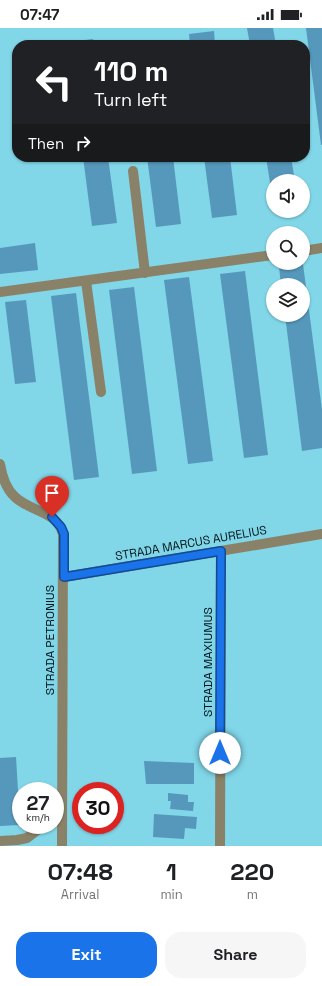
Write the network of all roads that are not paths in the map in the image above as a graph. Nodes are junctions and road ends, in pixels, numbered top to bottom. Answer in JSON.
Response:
{"nodes":[{"id":1,"x":133,"y":171,"type":"dead end"},
{"id":2,"x":322,"y":248,"type":"edge"},
{"id":3,"x":310,"y":250,"type":"edge"},
{"id":4,"x":266,"y":256,"type":"edge"},
{"id":5,"x":145,"y":273,"type":"junction"},
{"id":6,"x":86,"y":281,"type":"junction"},
{"id":7,"x":0,"y":292,"type":"edge"},
{"id":8,"x":101,"y":392,"type":"dead end"},
{"id":9,"x":0,"y":464,"type":"edge"},
{"id":10,"x":322,"y":534,"type":"edge"},
{"id":11,"x":221,"y":551,"type":"junction"},
{"id":12,"x":64,"y":577,"type":"junction"},
{"id":13,"x":60,"y":782,"type":"edge"},
{"id":14,"x":32,"y":834,"type":"edge"},
{"id":15,"x":60,"y":834,"type":"edge"},
{"id":16,"x":0,"y":841,"type":"edge"},
{"id":17,"x":62,"y":846,"type":"edge"},
{"id":18,"x":220,"y":846,"type":"edge"}],
"edges":[{"from":1,"to":5,"type":"street"},
{"from":2,"to":3,"type":"street"},
{"from":4,"to":5,"type":"street"},
{"from":5,"to":6,"type":"street"},
{"from":6,"to":7,"type":"street"},
{"from":6,"to":8,"type":"street"},
{"from":9,"to":12,"type":"street","name":"STRADA PETRONIUS"},
{"from":10,"to":11,"type":"street","name":"STRADA MARCUS AURELIUS"},
{"from":11,"to":12,"type":"street","name":"STRADA MARCUS AURELIUS"},
{"from":11,"to":18,"type":"street","name":"STRADA MAXIUMUS"},
{"from":12,"to":13,"type":"street","name":"STRADA PETRONIUS"},
{"from":14,"to":16,"type":"street"},
{"from":15,"to":17,"type":"street","name":"STRADA PETRONIUS"}]}
